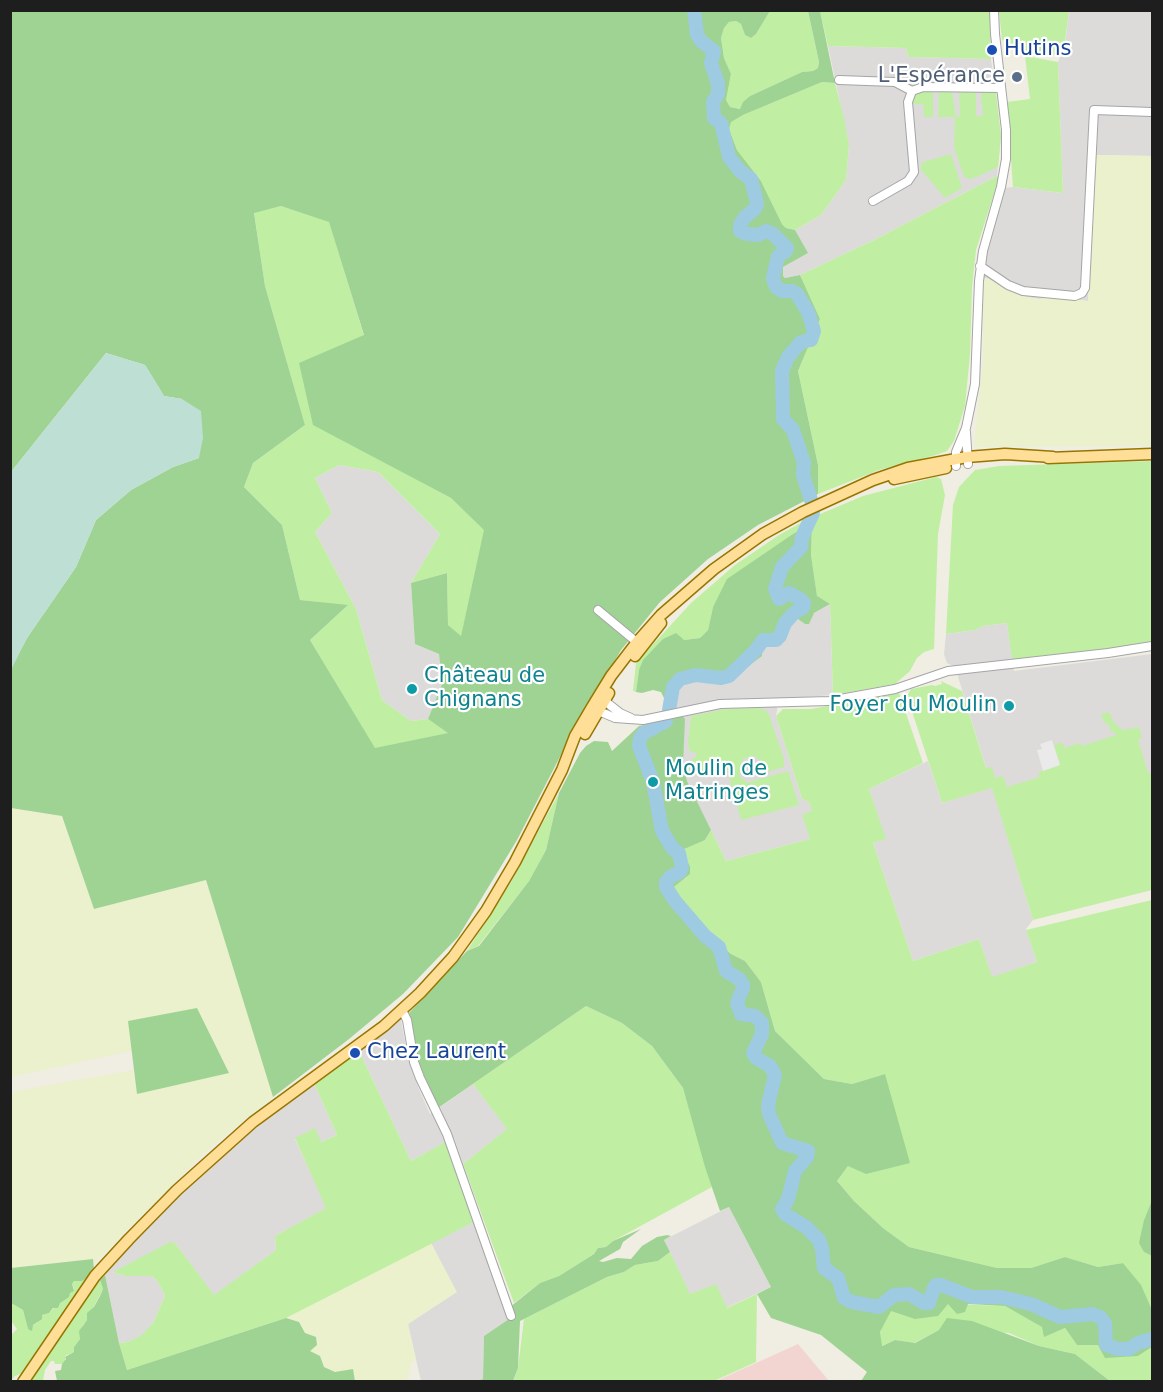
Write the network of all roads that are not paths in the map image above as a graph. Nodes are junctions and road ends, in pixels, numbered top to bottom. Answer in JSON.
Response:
{"nodes":[{"id":1,"x":994,"y":10,"type":"edge"},
{"id":2,"x":839,"y":80,"type":"dead end"},
{"id":3,"x":1001,"y":88,"type":"junction"},
{"id":4,"x":912,"y":91,"type":"junction"},
{"id":5,"x":1152,"y":112,"type":"edge"},
{"id":6,"x":873,"y":201,"type":"dead end"},
{"id":7,"x":980,"y":266,"type":"junction"},
{"id":8,"x":1152,"y":454,"type":"edge"},
{"id":9,"x":962,"y":461,"type":"junction"},
{"id":10,"x":598,"y":610,"type":"dead end"},
{"id":11,"x":639,"y":644,"type":"junction"},
{"id":12,"x":1152,"y":646,"type":"edge"},
{"id":13,"x":602,"y":698,"type":"junction"},
{"id":14,"x":595,"y":709,"type":"junction"},
{"id":15,"x":635,"y":720,"type":"junction"},
{"id":16,"x":402,"y":1010,"type":"junction"},
{"id":17,"x":511,"y":1316,"type":"dead end"},
{"id":18,"x":22,"y":1382,"type":"edge"}],
"edges":[{"from":1,"to":3,"type":"street"},
{"from":2,"to":4,"type":"street"},
{"from":3,"to":4,"type":"street"},
{"from":3,"to":7,"type":"street"},
{"from":4,"to":6,"type":"street"},
{"from":5,"to":7,"type":"street"},
{"from":7,"to":9,"type":"street"},
{"from":8,"to":9,"type":"main road"},
{"from":9,"to":11,"type":"main road"},
{"from":10,"to":11,"type":"street"},
{"from":11,"to":13,"type":"main road"},
{"from":12,"to":15,"type":"street"},
{"from":13,"to":14,"type":"main road"},
{"from":13,"to":15,"type":"street"},
{"from":14,"to":15,"type":"street"},
{"from":14,"to":16,"type":"main road"},
{"from":16,"to":17,"type":"street"},
{"from":16,"to":18,"type":"main road"}]}
